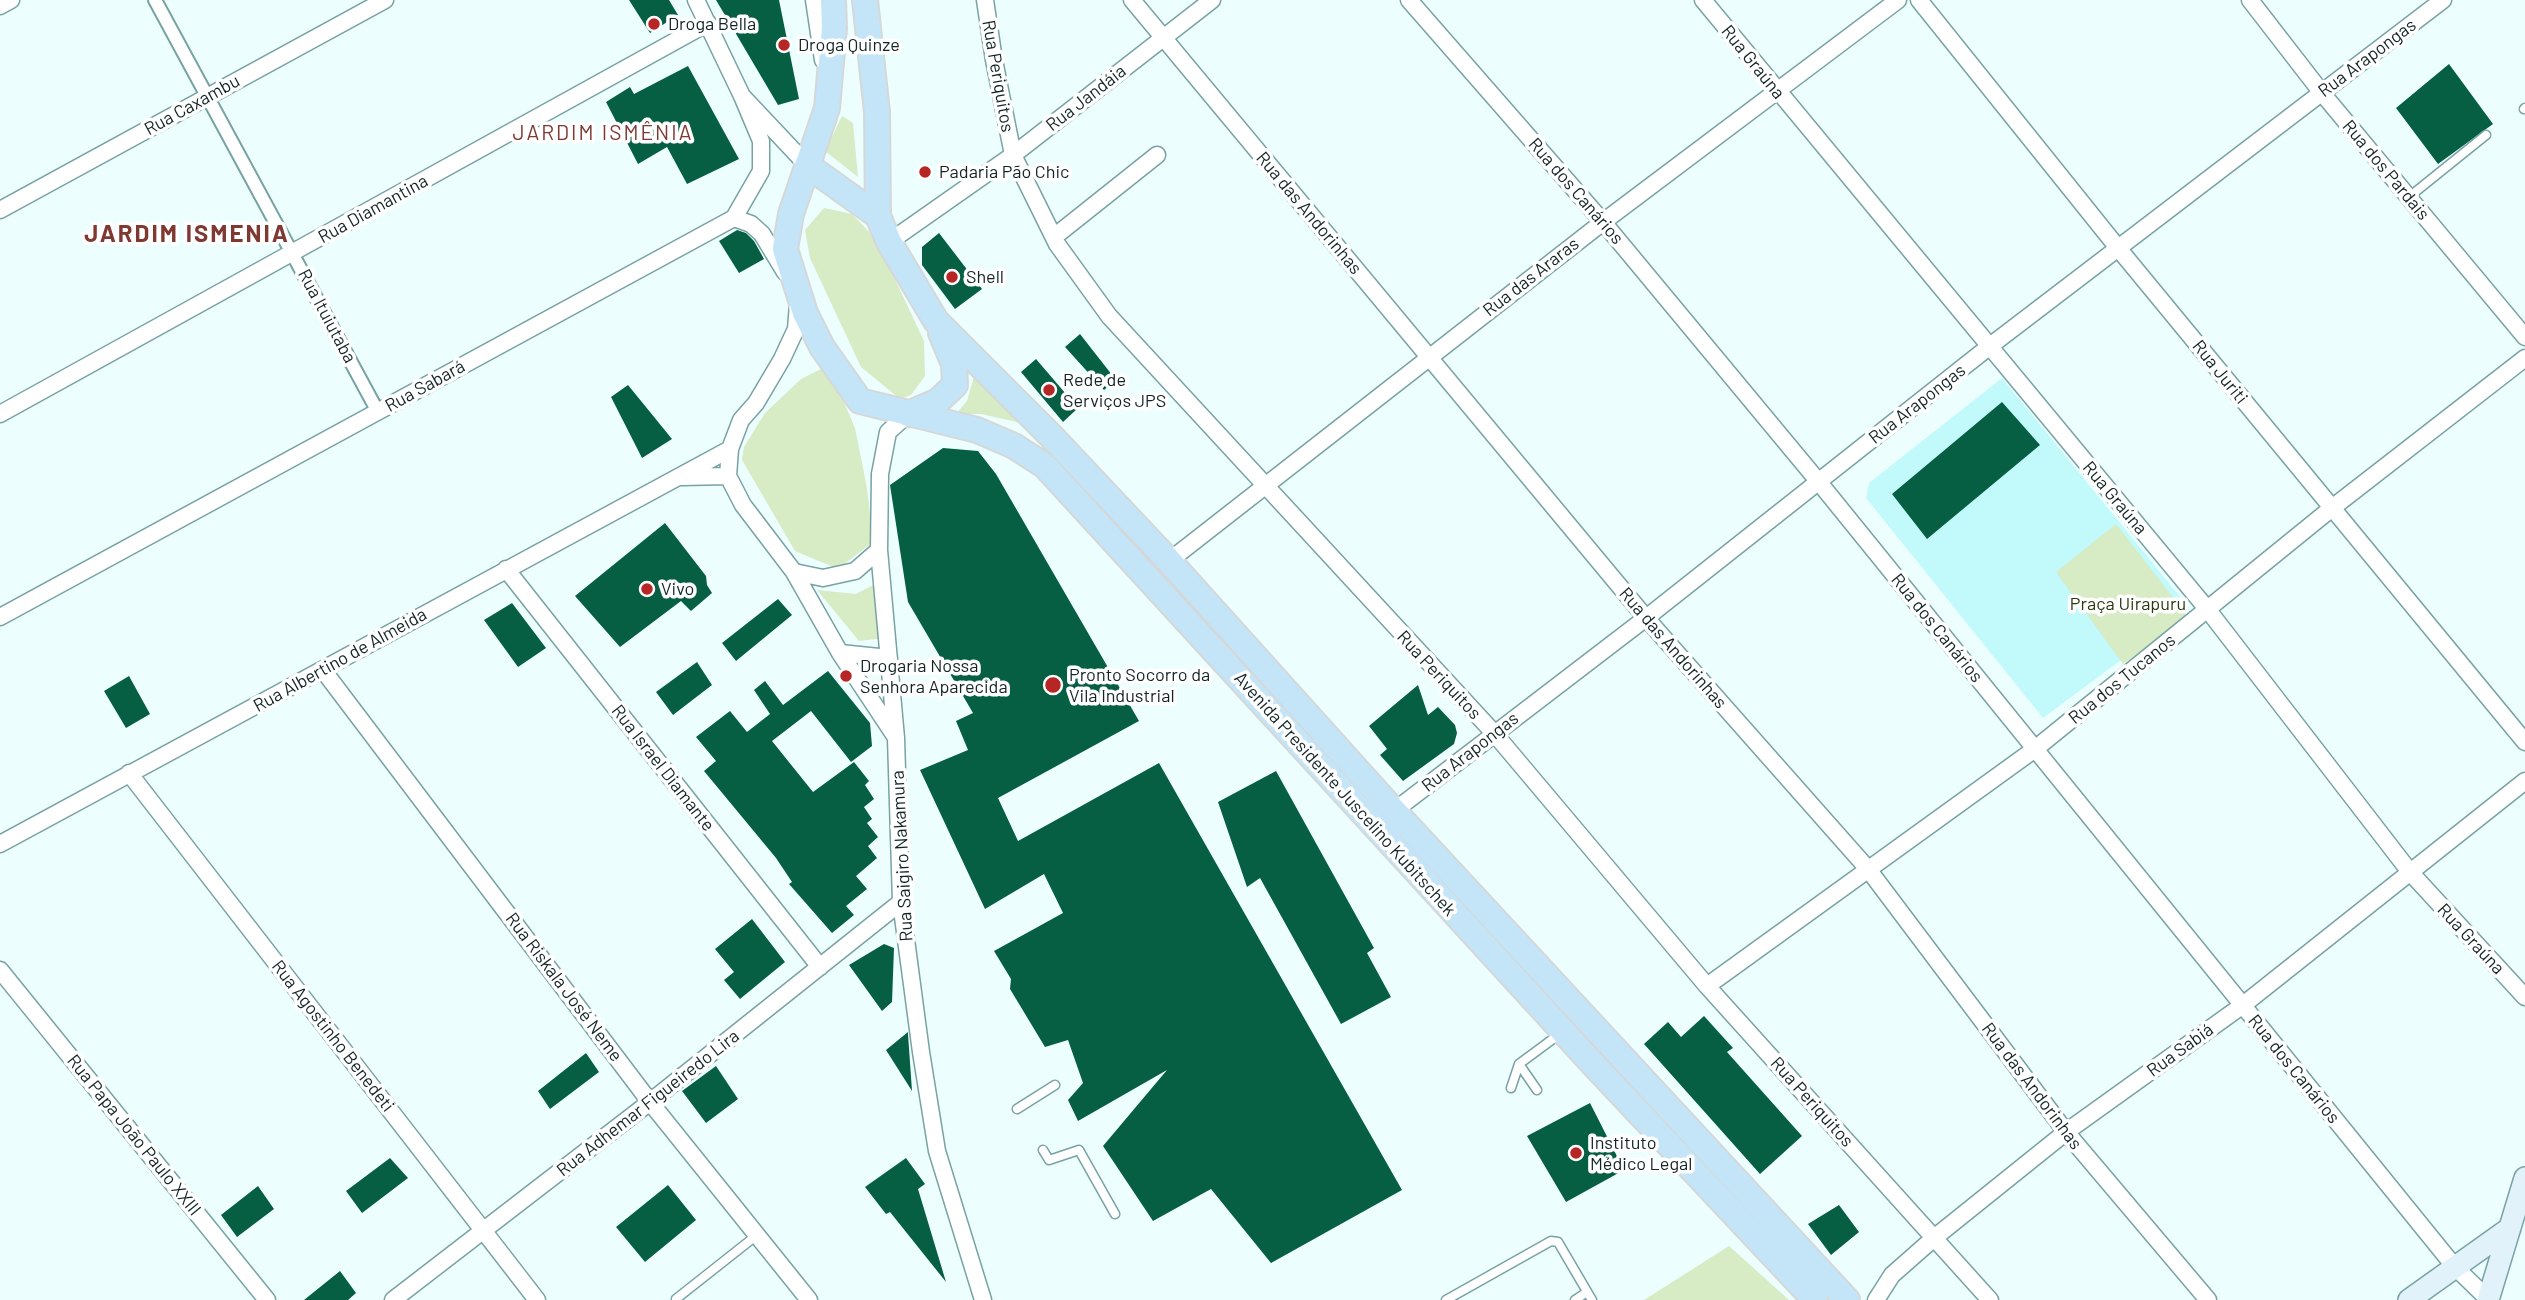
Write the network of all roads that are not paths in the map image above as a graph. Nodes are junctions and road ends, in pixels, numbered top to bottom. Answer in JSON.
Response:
{"nodes":[{"id":1,"x":11,"y":0,"type":"edge"},
{"id":2,"x":155,"y":0,"type":"edge"},
{"id":3,"x":385,"y":0,"type":"edge"},
{"id":4,"x":696,"y":0,"type":"edge"},
{"id":5,"x":814,"y":0,"type":"edge"},
{"id":6,"x":833,"y":0,"type":"edge"},
{"id":7,"x":865,"y":0,"type":"edge"},
{"id":8,"x":985,"y":0,"type":"edge"},
{"id":9,"x":1132,"y":0,"type":"edge"},
{"id":10,"x":1212,"y":0,"type":"edge"},
{"id":11,"x":1409,"y":0,"type":"edge"},
{"id":12,"x":1703,"y":0,"type":"edge"},
{"id":13,"x":1898,"y":0,"type":"edge"},
{"id":14,"x":1919,"y":0,"type":"edge"},
{"id":15,"x":2250,"y":0,"type":"edge"},
{"id":16,"x":2443,"y":0,"type":"edge"},
{"id":17,"x":0,"y":6,"type":"edge"},
{"id":18,"x":708,"y":23,"type":"junction"},
{"id":19,"x":1162,"y":37,"type":"junction"},
{"id":20,"x":1777,"y":92,"type":"junction"},
{"id":21,"x":2322,"y":93,"type":"junction"},
{"id":22,"x":742,"y":96,"type":"junction"},
{"id":23,"x":206,"y":97,"type":"junction"},
{"id":24,"x":827,"y":108,"type":"junction"},
{"id":25,"x":2486,"y":135,"type":"dead end"},
{"id":26,"x":1013,"y":155,"type":"junction"},
{"id":27,"x":1157,"y":155,"type":"dead end"},
{"id":28,"x":807,"y":165,"type":"junction"},
{"id":29,"x":2409,"y":197,"type":"junction"},
{"id":30,"x":0,"y":210,"type":"edge"},
{"id":31,"x":878,"y":216,"type":"junction"},
{"id":32,"x":734,"y":218,"type":"junction"},
{"id":33,"x":1603,"y":222,"type":"junction"},
{"id":34,"x":1054,"y":237,"type":"junction"},
{"id":35,"x":890,"y":242,"type":"junction"},
{"id":36,"x":2118,"y":248,"type":"junction"},
{"id":37,"x":293,"y":253,"type":"junction"},
{"id":38,"x":799,"y":295,"type":"junction"},
{"id":39,"x":936,"y":321,"type":"junction"},
{"id":40,"x":2525,"y":337,"type":"edge"},
{"id":41,"x":1990,"y":346,"type":"junction"},
{"id":42,"x":1430,"y":356,"type":"junction"},
{"id":43,"x":2525,"y":358,"type":"edge"},
{"id":44,"x":378,"y":412,"type":"junction"},
{"id":45,"x":0,"y":414,"type":"edge"},
{"id":46,"x":908,"y":414,"type":"junction"},
{"id":47,"x":730,"y":449,"type":"junction"},
{"id":48,"x":729,"y":476,"type":"junction"},
{"id":49,"x":680,"y":477,"type":"junction"},
{"id":50,"x":1818,"y":481,"type":"junction"},
{"id":51,"x":1263,"y":485,"type":"junction"},
{"id":52,"x":2332,"y":508,"type":"junction"},
{"id":53,"x":879,"y":550,"type":"junction"},
{"id":54,"x":1169,"y":561,"type":"junction"},
{"id":55,"x":506,"y":569,"type":"junction"},
{"id":56,"x":794,"y":572,"type":"junction"},
{"id":57,"x":2208,"y":610,"type":"junction"},
{"id":58,"x":0,"y":617,"type":"edge"},
{"id":59,"x":1646,"y":618,"type":"junction"},
{"id":60,"x":840,"y":653,"type":"junction"},
{"id":61,"x":889,"y":658,"type":"junction"},
{"id":62,"x":323,"y":670,"type":"junction"},
{"id":63,"x":1494,"y":733,"type":"junction"},
{"id":64,"x":896,"y":738,"type":"junction"},
{"id":65,"x":2525,"y":742,"type":"edge"},
{"id":66,"x":2035,"y":749,"type":"junction"},
{"id":67,"x":129,"y":773,"type":"junction"},
{"id":68,"x":2525,"y":781,"type":"edge"},
{"id":69,"x":1394,"y":811,"type":"junction"},
{"id":70,"x":0,"y":844,"type":"edge"},
{"id":71,"x":1868,"y":869,"type":"junction"},
{"id":72,"x":2410,"y":872,"type":"junction"},
{"id":73,"x":901,"y":902,"type":"junction"},
{"id":74,"x":820,"y":967,"type":"junction"},
{"id":75,"x":0,"y":970,"type":"edge"},
{"id":76,"x":1707,"y":986,"type":"junction"},
{"id":77,"x":2525,"y":997,"type":"edge"},
{"id":78,"x":2243,"y":1006,"type":"junction"},
{"id":79,"x":1563,"y":1031,"type":"junction"},
{"id":80,"x":1518,"y":1064,"type":"junction"},
{"id":81,"x":1055,"y":1085,"type":"dead end"},
{"id":82,"x":1511,"y":1088,"type":"dead end"},
{"id":83,"x":1537,"y":1090,"type":"dead end"},
{"id":84,"x":650,"y":1102,"type":"junction"},
{"id":85,"x":1017,"y":1109,"type":"dead end"},
{"id":86,"x":2066,"y":1132,"type":"junction"},
{"id":87,"x":1043,"y":1150,"type":"dead end"},
{"id":88,"x":2523,"y":1191,"type":"edge"},
{"id":89,"x":1115,"y":1213,"type":"dead end"},
{"id":90,"x":2510,"y":1228,"type":"junction"},
{"id":91,"x":484,"y":1230,"type":"junction"},
{"id":92,"x":757,"y":1235,"type":"junction"},
{"id":93,"x":1934,"y":1238,"type":"junction"},
{"id":94,"x":2454,"y":1266,"type":"junction"},
{"id":95,"x":1590,"y":1296,"type":"edge"},
{"id":96,"x":676,"y":1299,"type":"edge"},
{"id":97,"x":267,"y":1300,"type":"edge"},
{"id":98,"x":393,"y":1300,"type":"edge"},
{"id":99,"x":537,"y":1300,"type":"edge"},
{"id":100,"x":810,"y":1300,"type":"edge"},
{"id":101,"x":983,"y":1300,"type":"edge"},
{"id":102,"x":1446,"y":1300,"type":"edge"},
{"id":103,"x":1575,"y":1300,"type":"edge"},
{"id":104,"x":1815,"y":1300,"type":"edge"},
{"id":105,"x":1847,"y":1300,"type":"edge"},
{"id":106,"x":1876,"y":1300,"type":"edge"},
{"id":107,"x":1990,"y":1300,"type":"edge"},
{"id":108,"x":2208,"y":1300,"type":"edge"},
{"id":109,"x":2409,"y":1300,"type":"edge"},
{"id":110,"x":2488,"y":1300,"type":"edge"}],
"edges":[{"from":1,"to":17,"type":"street"},
{"from":2,"to":23,"type":"street","name":"Rua Ituiutaba"},
{"from":3,"to":23,"type":"street","name":"Rua Caxambu"},
{"from":4,"to":18,"type":"street"},
{"from":5,"to":24,"type":"street"},
{"from":6,"to":24,"type":"main road","name":"Avenida Presidente Juscelino Kubitschek"},
{"from":7,"to":31,"type":"main road","name":"Avenida Presidente Juscelino Kubitschek"},
{"from":8,"to":26,"type":"street","name":"Rua Periquitos"},
{"from":9,"to":19,"type":"street","name":"Rua das Andorinhas"},
{"from":10,"to":19,"type":"street","name":"Rua Jandáia"},
{"from":11,"to":33,"type":"street","name":"Rua dos Canários"},
{"from":12,"to":20,"type":"street","name":"Rua Graúna"},
{"from":13,"to":20,"type":"street","name":"Rua das Araras"},
{"from":14,"to":36,"type":"street","name":"Rua Juriti"},
{"from":15,"to":21,"type":"street","name":"Rua dos Pardais"},
{"from":16,"to":21,"type":"street","name":"Rua Arapongas"},
{"from":18,"to":22,"type":"street"},
{"from":18,"to":37,"type":"street","name":"Rua Diamantina"},
{"from":19,"to":26,"type":"street","name":"Rua Jandáia"},
{"from":19,"to":42,"type":"street","name":"Rua das Andorinhas"},
{"from":20,"to":33,"type":"street","name":"Rua das Araras"},
{"from":20,"to":41,"type":"street","name":"Rua Graúna"},
{"from":21,"to":29,"type":"street","name":"Rua dos Pardais"},
{"from":21,"to":36,"type":"street","name":"Rua Arapongas"},
{"from":22,"to":28,"type":"street"},
{"from":22,"to":32,"type":"street"},
{"from":23,"to":30,"type":"street","name":"Rua Caxambu"},
{"from":23,"to":37,"type":"street","name":"Rua Ituiutaba"},
{"from":24,"to":28,"type":"main road","name":"Avenida Presidente Juscelino Kubitschek"},
{"from":25,"to":29,"type":"lane"},
{"from":26,"to":34,"type":"street","name":"Rua Periquitos"},
{"from":26,"to":35,"type":"street","name":"Rua Jandáia"},
{"from":27,"to":34,"type":"street"},
{"from":28,"to":31,"type":"main road"},
{"from":28,"to":38,"type":"main road","name":"Avenida Presidente Juscelino Kubitschek"},
{"from":29,"to":40,"type":"street","name":"Rua dos Pardais"},
{"from":31,"to":35,"type":"main road","name":"Avenida Presidente Juscelino Kubitschek"},
{"from":32,"to":38,"type":"street"},
{"from":32,"to":44,"type":"street","name":"Rua Sabará"},
{"from":33,"to":42,"type":"street","name":"Rua das Araras"},
{"from":33,"to":50,"type":"street","name":"Rua dos Canários"},
{"from":34,"to":51,"type":"street","name":"Rua Periquitos"},
{"from":35,"to":39,"type":"main road","name":"Avenida Presidente Juscelino Kubitschek"},
{"from":36,"to":41,"type":"street","name":"Rua Arapongas"},
{"from":36,"to":52,"type":"street","name":"Rua Juriti"},
{"from":37,"to":44,"type":"street","name":"Rua Ituiutaba"},
{"from":37,"to":45,"type":"street","name":"Rua Diamantina"},
{"from":38,"to":46,"type":"main road","name":"Avenida Presidente Juscelino Kubitschek"},
{"from":38,"to":47,"type":"street"},
{"from":39,"to":46,"type":"main road"},
{"from":39,"to":54,"type":"main road","name":"Avenida Presidente Juscelino Kubitschek"},
{"from":41,"to":50,"type":"street","name":"Rua Arapongas"},
{"from":41,"to":57,"type":"street","name":"Rua Graúna"},
{"from":42,"to":51,"type":"street","name":"Rua das Araras"},
{"from":42,"to":59,"type":"street","name":"Rua das Andorinhas"},
{"from":43,"to":52,"type":"street","name":"Rua dos Tucanos"},
{"from":44,"to":58,"type":"street","name":"Rua Sabará"},
{"from":46,"to":53,"type":"street","name":"Rua Saigiro Nakamura"},
{"from":46,"to":79,"type":"main road","name":"Avenida Presidente Juscelino Kubitschek"},
{"from":47,"to":48,"type":"street"},
{"from":47,"to":49,"type":"street","name":"Rua Albertino de Almeida"},
{"from":48,"to":49,"type":"street","name":"Rua Albertino de Almeida"},
{"from":48,"to":56,"type":"street"},
{"from":49,"to":55,"type":"street","name":"Rua Albertino de Almeida"},
{"from":50,"to":59,"type":"street","name":"Rua Arapongas"},
{"from":50,"to":66,"type":"street","name":"Rua dos Canários"},
{"from":51,"to":54,"type":"street","name":"Rua das Araras"},
{"from":51,"to":63,"type":"street","name":"Rua Periquitos"},
{"from":52,"to":57,"type":"street","name":"Rua dos Tucanos"},
{"from":52,"to":65,"type":"street","name":"Rua Juriti"},
{"from":53,"to":56,"type":"street"},
{"from":53,"to":61,"type":"street","name":"Rua Saigiro Nakamura"},
{"from":54,"to":69,"type":"main road","name":"Avenida Presidente Juscelino Kubitschek"},
{"from":55,"to":62,"type":"street","name":"Rua Albertino de Almeida"},
{"from":55,"to":74,"type":"street","name":"Rua Israel Diamante"},
{"from":56,"to":60,"type":"street"},
{"from":57,"to":66,"type":"street","name":"Rua dos Tucanos"},
{"from":57,"to":72,"type":"street","name":"Rua Graúna"},
{"from":59,"to":63,"type":"street","name":"Rua Arapongas"},
{"from":59,"to":71,"type":"street","name":"Rua das Andorinhas"},
{"from":60,"to":61,"type":"street"},
{"from":60,"to":64,"type":"street"},
{"from":61,"to":64,"type":"street","name":"Rua Saigiro Nakamura"},
{"from":62,"to":67,"type":"street","name":"Rua Albertino de Almeida"},
{"from":62,"to":84,"type":"street","name":"Rua Riskala José Neme"},
{"from":63,"to":69,"type":"street","name":"Rua Arapongas"},
{"from":63,"to":76,"type":"street","name":"Rua Periquitos"},
{"from":64,"to":73,"type":"street","name":"Rua Saigiro Nakamura"},
{"from":66,"to":71,"type":"street","name":"Rua dos Tucanos"},
{"from":66,"to":78,"type":"street","name":"Rua dos Canários"},
{"from":67,"to":70,"type":"street","name":"Rua Albertino de Almeida"},
{"from":67,"to":91,"type":"street","name":"Rua Agostinho Benedeti"},
{"from":68,"to":72,"type":"street","name":"Rua Sabiá"},
{"from":69,"to":105,"type":"main road","name":"Avenida Presidente Juscelino Kubitschek"},
{"from":71,"to":76,"type":"street","name":"Rua dos Tucanos"},
{"from":71,"to":86,"type":"street","name":"Rua das Andorinhas"},
{"from":72,"to":77,"type":"street","name":"Rua Graúna"},
{"from":72,"to":78,"type":"street","name":"Rua Sabiá"},
{"from":73,"to":74,"type":"street","name":"Rua Adhemar Figueiredo Lira"},
{"from":73,"to":101,"type":"street","name":"Rua Saigiro Nakamura"},
{"from":74,"to":84,"type":"street","name":"Rua Adhemar Figueiredo Lira"},
{"from":75,"to":97,"type":"street","name":"Rua Papa João Paulo XXIII"},
{"from":76,"to":93,"type":"street","name":"Rua Periquitos"},
{"from":78,"to":86,"type":"street","name":"Rua Sabiá"},
{"from":78,"to":94,"type":"street","name":"Rua dos Canários"},
{"from":79,"to":80,"type":"lane"},
{"from":79,"to":104,"type":"main road","name":"Avenida Presidente Juscelino Kubitschek"},
{"from":80,"to":82,"type":"lane"},
{"from":80,"to":83,"type":"lane"},
{"from":81,"to":85,"type":"lane"},
{"from":84,"to":91,"type":"street","name":"Rua Adhemar Figueiredo Lira"},
{"from":84,"to":92,"type":"street","name":"Rua Riskala José Neme"},
{"from":86,"to":93,"type":"street","name":"Rua Sabiá"},
{"from":86,"to":108,"type":"street","name":"Rua das Andorinhas"},
{"from":87,"to":89,"type":"lane"},
{"from":88,"to":90,"type":"main road"},
{"from":90,"to":94,"type":"main road"},
{"from":90,"to":110,"type":"main road"},
{"from":91,"to":98,"type":"street","name":"Rua Adhemar Figueiredo Lira"},
{"from":91,"to":99,"type":"street","name":"Rua Agostinho Benedeti"},
{"from":92,"to":96,"type":"lane"},
{"from":92,"to":100,"type":"street","name":"Rua Riskala José Neme"},
{"from":93,"to":106,"type":"street","name":"Rua Sabiá"},
{"from":93,"to":107,"type":"street","name":"Rua Periquitos"},
{"from":94,"to":109,"type":"main road"},
{"from":94,"to":110,"type":"street","name":"Rua dos Canários"},
{"from":95,"to":102,"type":"lane"},
{"from":95,"to":103,"type":"lane"}]}
